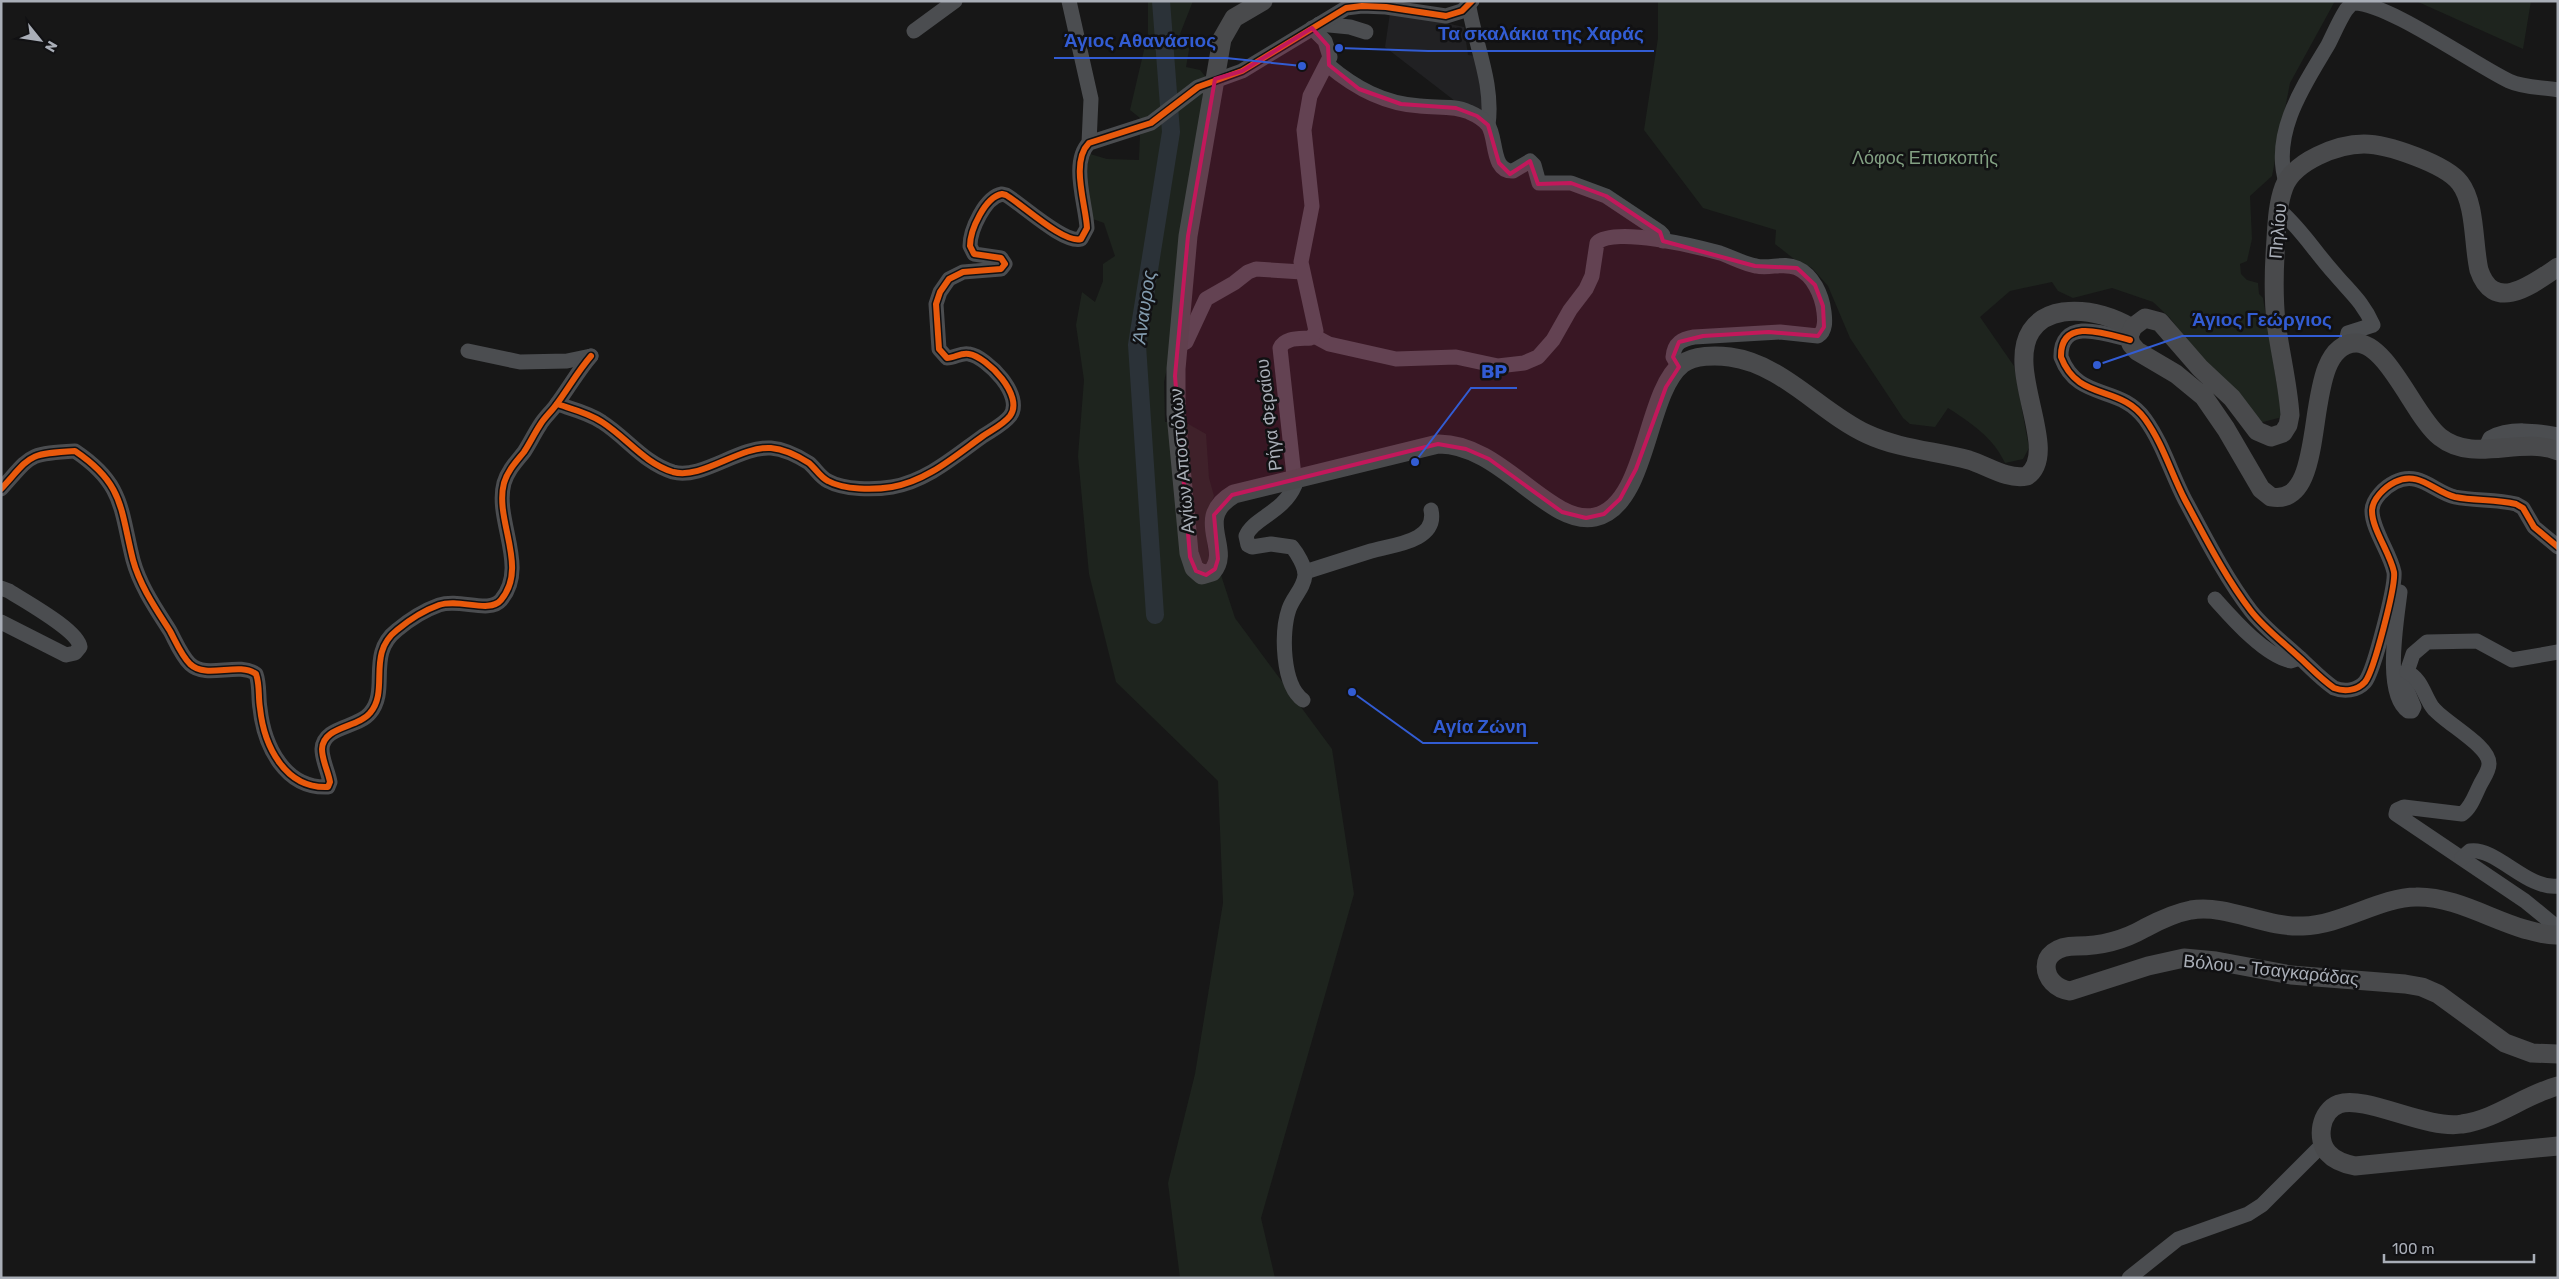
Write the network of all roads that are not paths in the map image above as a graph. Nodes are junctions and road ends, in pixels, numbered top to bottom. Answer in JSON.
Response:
{"nodes":[{"id":1,"x":955,"y":1,"type":"edge"},
{"id":2,"x":1069,"y":1,"type":"edge"},
{"id":3,"x":1263,"y":1,"type":"edge"},
{"id":4,"x":1469,"y":3,"type":"edge"},
{"id":5,"x":1409,"y":5,"type":"edge"},
{"id":6,"x":1315,"y":26,"type":"junction"},
{"id":7,"x":914,"y":31,"type":"dead end"},
{"id":8,"x":1366,"y":32,"type":"dead end"},
{"id":9,"x":1328,"y":65,"type":"junction"},
{"id":10,"x":1215,"y":79,"type":"junction"},
{"id":11,"x":2558,"y":90,"type":"edge"},
{"id":12,"x":1488,"y":125,"type":"junction"},
{"id":13,"x":1089,"y":144,"type":"junction"},
{"id":14,"x":2286,"y":182,"type":"junction"},
{"id":15,"x":2278,"y":209,"type":"junction"},
{"id":16,"x":1663,"y":241,"type":"junction"},
{"id":17,"x":2558,"y":267,"type":"edge"},
{"id":18,"x":1302,"y":272,"type":"junction"},
{"id":19,"x":1314,"y":336,"type":"junction"},
{"id":20,"x":2134,"y":340,"type":"junction"},
{"id":21,"x":1178,"y":346,"type":"junction"},
{"id":22,"x":2345,"y":346,"type":"junction"},
{"id":23,"x":468,"y":351,"type":"dead end"},
{"id":24,"x":1679,"y":367,"type":"junction"},
{"id":25,"x":557,"y":404,"type":"junction"},
{"id":26,"x":2558,"y":435,"type":"edge"},
{"id":27,"x":2485,"y":449,"type":"junction"},
{"id":28,"x":2558,"y":451,"type":"edge"},
{"id":29,"x":1296,"y":478,"type":"junction"},
{"id":30,"x":1,"y":490,"type":"edge"},
{"id":31,"x":1430,"y":510,"type":"dead end"},
{"id":32,"x":2558,"y":546,"type":"edge"},
{"id":33,"x":1305,"y":572,"type":"junction"},
{"id":34,"x":1,"y":588,"type":"edge"},
{"id":35,"x":2392,"y":590,"type":"junction"},
{"id":36,"x":2215,"y":600,"type":"dead end"},
{"id":37,"x":1,"y":622,"type":"edge"},
{"id":38,"x":2558,"y":652,"type":"edge"},
{"id":39,"x":2300,"y":658,"type":"junction"},
{"id":40,"x":2407,"y":672,"type":"junction"},
{"id":41,"x":1303,"y":700,"type":"dead end"},
{"id":42,"x":2462,"y":858,"type":"junction"},
{"id":43,"x":2558,"y":886,"type":"edge"},
{"id":44,"x":2558,"y":928,"type":"edge"},
{"id":45,"x":2558,"y":935,"type":"edge"},
{"id":46,"x":2558,"y":1054,"type":"edge"},
{"id":47,"x":2558,"y":1086,"type":"edge"},
{"id":48,"x":2323,"y":1144,"type":"junction"},
{"id":49,"x":2558,"y":1146,"type":"edge"},
{"id":50,"x":2129,"y":1278,"type":"edge"}],
"edges":[{"from":1,"to":7,"type":"street"},
{"from":2,"to":13,"type":"street"},
{"from":3,"to":10,"type":"main road"},
{"from":4,"to":5,"type":"street"},
{"from":4,"to":12,"type":"street"},
{"from":5,"to":6,"type":"street"},
{"from":6,"to":8,"type":"street"},
{"from":6,"to":9,"type":"street"},
{"from":6,"to":10,"type":"street"},
{"from":9,"to":12,"type":"street"},
{"from":9,"to":18,"type":"street"},
{"from":10,"to":13,"type":"street"},
{"from":10,"to":21,"type":"main road","name":"Αγίων Αποστόλων"},
{"from":11,"to":14,"type":"street"},
{"from":12,"to":16,"type":"street"},
{"from":13,"to":25,"type":"street"},
{"from":14,"to":15,"type":"main road","name":"Πηλίου"},
{"from":14,"to":17,"type":"main road","name":"Πηλίου"},
{"from":15,"to":20,"type":"main road","name":"Πηλίου"},
{"from":15,"to":22,"type":"street"},
{"from":16,"to":19,"type":"street"},
{"from":16,"to":24,"type":"street"},
{"from":18,"to":19,"type":"street"},
{"from":18,"to":21,"type":"street"},
{"from":19,"to":29,"type":"street","name":"Ρήγα Φεραίου"},
{"from":20,"to":22,"type":"main road"},
{"from":20,"to":24,"type":"main road"},
{"from":20,"to":39,"type":"street"},
{"from":21,"to":29,"type":"main road","name":"Αγίων Αποστόλων"},
{"from":22,"to":27,"type":"main road"},
{"from":23,"to":25,"type":"street"},
{"from":24,"to":29,"type":"main road","name":"Αγίων Αποστόλων"},
{"from":25,"to":30,"type":"street"},
{"from":26,"to":27,"type":"street"},
{"from":27,"to":28,"type":"main road"},
{"from":29,"to":33,"type":"street","name":"Ρήγα Φεραίου"},
{"from":31,"to":33,"type":"street"},
{"from":32,"to":35,"type":"street"},
{"from":33,"to":41,"type":"street"},
{"from":34,"to":37,"type":"street"},
{"from":35,"to":39,"type":"street"},
{"from":35,"to":40,"type":"street"},
{"from":36,"to":39,"type":"street"},
{"from":38,"to":40,"type":"street"},
{"from":40,"to":42,"type":"street"},
{"from":42,"to":43,"type":"street"},
{"from":42,"to":44,"type":"street"},
{"from":45,"to":46,"type":"main road","name":"Βόλου - Τσαγκαράδας"},
{"from":47,"to":48,"type":"main road"},
{"from":48,"to":49,"type":"main road"},
{"from":48,"to":50,"type":"street"}]}
